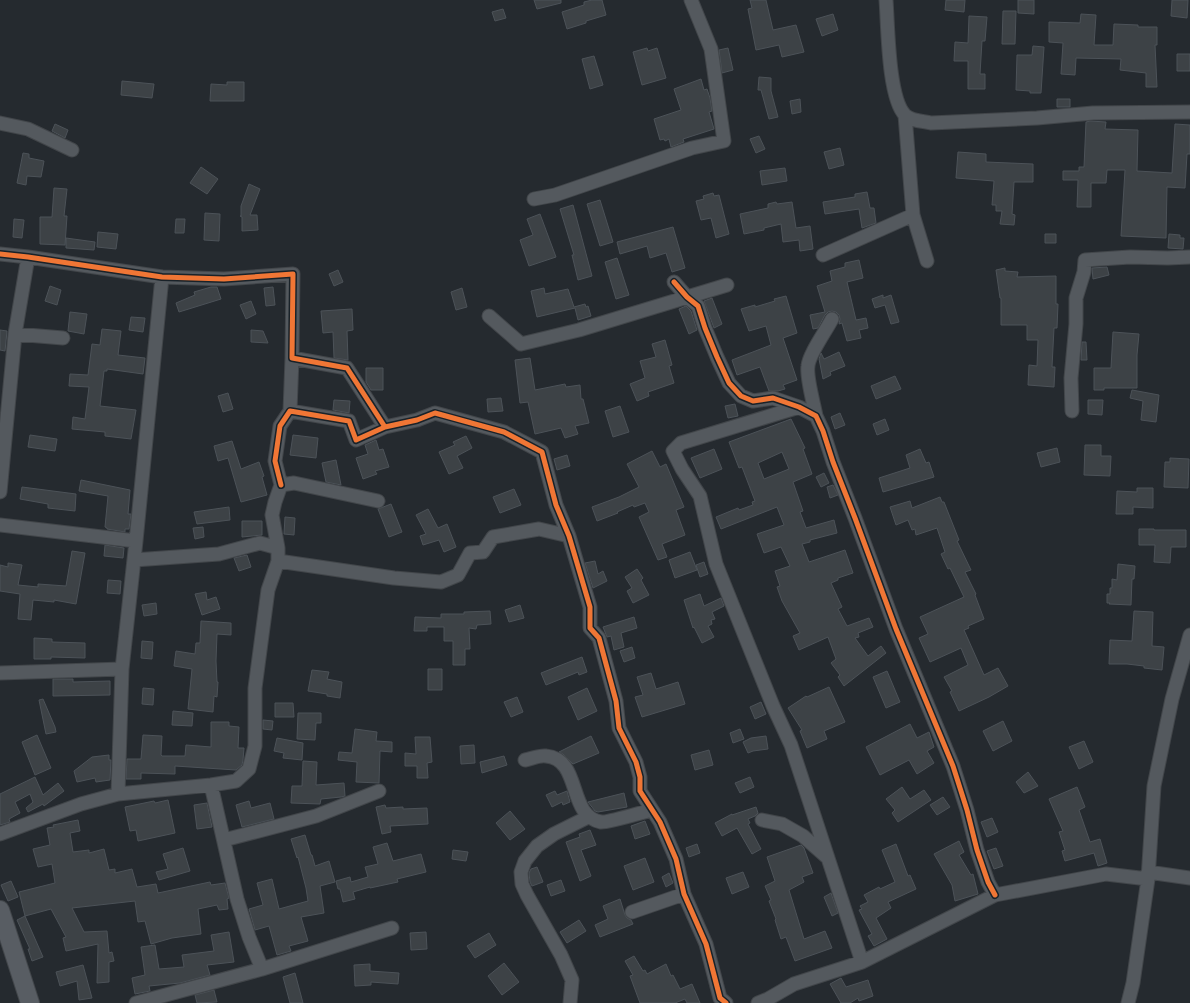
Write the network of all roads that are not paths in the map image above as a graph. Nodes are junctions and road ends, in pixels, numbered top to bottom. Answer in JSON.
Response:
{"nodes":[{"id":1,"x":691,"y":0,"type":"edge"},
{"id":2,"x":886,"y":0,"type":"edge"},
{"id":3,"x":1190,"y":112,"type":"edge"},
{"id":4,"x":905,"y":116,"type":"junction"},
{"id":5,"x":0,"y":123,"type":"edge"},
{"id":6,"x":72,"y":150,"type":"dead end"},
{"id":7,"x":534,"y":200,"type":"dead end"},
{"id":8,"x":913,"y":215,"type":"junction"},
{"id":9,"x":0,"y":254,"type":"edge"},
{"id":10,"x":823,"y":255,"type":"dead end"},
{"id":11,"x":28,"y":257,"type":"junction"},
{"id":12,"x":1190,"y":258,"type":"edge"},
{"id":13,"x":927,"y":261,"type":"dead end"},
{"id":14,"x":162,"y":277,"type":"junction"},
{"id":15,"x":674,"y":282,"type":"dead end"},
{"id":16,"x":727,"y":285,"type":"dead end"},
{"id":17,"x":687,"y":297,"type":"junction"},
{"id":18,"x":489,"y":316,"type":"dead end"},
{"id":19,"x":832,"y":319,"type":"dead end"},
{"id":20,"x":15,"y":334,"type":"junction"},
{"id":21,"x":63,"y":338,"type":"dead end"},
{"id":22,"x":292,"y":358,"type":"junction"},
{"id":23,"x":799,"y":407,"type":"junction"},
{"id":24,"x":290,"y":411,"type":"junction"},
{"id":25,"x":1072,"y":411,"type":"dead end"},
{"id":26,"x":816,"y":416,"type":"junction"},
{"id":27,"x":385,"y":427,"type":"junction"},
{"id":28,"x":281,"y":485,"type":"junction"},
{"id":29,"x":0,"y":492,"type":"edge"},
{"id":30,"x":378,"y":501,"type":"dead end"},
{"id":31,"x":0,"y":525,"type":"edge"},
{"id":32,"x":569,"y":536,"type":"junction"},
{"id":33,"x":136,"y":540,"type":"junction"},
{"id":34,"x":278,"y":554,"type":"junction"},
{"id":35,"x":134,"y":560,"type":"junction"},
{"id":36,"x":1190,"y":634,"type":"edge"},
{"id":37,"x":122,"y":669,"type":"junction"},
{"id":38,"x":0,"y":673,"type":"edge"},
{"id":39,"x":525,"y":760,"type":"dead end"},
{"id":40,"x":211,"y":785,"type":"junction"},
{"id":41,"x":379,"y":790,"type":"dead end"},
{"id":42,"x":118,"y":794,"type":"junction"},
{"id":43,"x":652,"y":810,"type":"junction"},
{"id":44,"x":588,"y":817,"type":"junction"},
{"id":45,"x":762,"y":820,"type":"dead end"},
{"id":46,"x":0,"y":834,"type":"edge"},
{"id":47,"x":224,"y":840,"type":"junction"},
{"id":48,"x":829,"y":860,"type":"junction"},
{"id":49,"x":1148,"y":876,"type":"junction"},
{"id":50,"x":1190,"y":878,"type":"edge"},
{"id":51,"x":684,"y":894,"type":"junction"},
{"id":52,"x":995,"y":895,"type":"junction"},
{"id":53,"x":0,"y":910,"type":"edge"},
{"id":54,"x":632,"y":912,"type":"dead end"},
{"id":55,"x":392,"y":928,"type":"dead end"},
{"id":56,"x":862,"y":962,"type":"junction"},
{"id":57,"x":262,"y":969,"type":"junction"},
{"id":58,"x":30,"y":1003,"type":"edge"},
{"id":59,"x":136,"y":1003,"type":"edge"},
{"id":60,"x":570,"y":1003,"type":"edge"},
{"id":61,"x":726,"y":1003,"type":"edge"},
{"id":62,"x":758,"y":1003,"type":"edge"},
{"id":63,"x":1128,"y":1003,"type":"edge"}],
"edges":[{"from":1,"to":7,"type":"street"},
{"from":2,"to":4,"type":"street"},
{"from":3,"to":4,"type":"street"},
{"from":4,"to":8,"type":"street"},
{"from":5,"to":6,"type":"street"},
{"from":8,"to":10,"type":"street"},
{"from":8,"to":13,"type":"street"},
{"from":9,"to":11,"type":"street"},
{"from":11,"to":14,"type":"street"},
{"from":11,"to":20,"type":"street"},
{"from":12,"to":25,"type":"street"},
{"from":14,"to":22,"type":"street"},
{"from":14,"to":33,"type":"street"},
{"from":15,"to":17,"type":"street"},
{"from":16,"to":17,"type":"street"},
{"from":17,"to":18,"type":"street"},
{"from":17,"to":23,"type":"street"},
{"from":19,"to":26,"type":"street"},
{"from":20,"to":21,"type":"street"},
{"from":20,"to":29,"type":"street"},
{"from":22,"to":24,"type":"street"},
{"from":22,"to":27,"type":"street"},
{"from":23,"to":26,"type":"street"},
{"from":23,"to":48,"type":"street"},
{"from":24,"to":27,"type":"street"},
{"from":24,"to":28,"type":"street"},
{"from":26,"to":52,"type":"street"},
{"from":27,"to":32,"type":"street"},
{"from":28,"to":30,"type":"street"},
{"from":28,"to":34,"type":"street"},
{"from":31,"to":33,"type":"street"},
{"from":32,"to":34,"type":"street"},
{"from":32,"to":43,"type":"street"},
{"from":33,"to":35,"type":"street"},
{"from":34,"to":35,"type":"street"},
{"from":34,"to":40,"type":"street"},
{"from":35,"to":37,"type":"street"},
{"from":36,"to":49,"type":"street"},
{"from":37,"to":38,"type":"street"},
{"from":37,"to":42,"type":"street"},
{"from":39,"to":44,"type":"street"},
{"from":40,"to":42,"type":"street"},
{"from":40,"to":47,"type":"street"},
{"from":41,"to":47,"type":"street"},
{"from":42,"to":46,"type":"street"},
{"from":43,"to":44,"type":"street"},
{"from":43,"to":51,"type":"street"},
{"from":44,"to":60,"type":"street"},
{"from":45,"to":48,"type":"street"},
{"from":47,"to":57,"type":"street"},
{"from":48,"to":56,"type":"street"},
{"from":49,"to":50,"type":"street"},
{"from":49,"to":52,"type":"street"},
{"from":49,"to":63,"type":"street"},
{"from":51,"to":54,"type":"street"},
{"from":51,"to":61,"type":"street"},
{"from":52,"to":56,"type":"street"},
{"from":53,"to":58,"type":"street"},
{"from":55,"to":57,"type":"street"},
{"from":56,"to":62,"type":"street"},
{"from":57,"to":59,"type":"street"}]}
